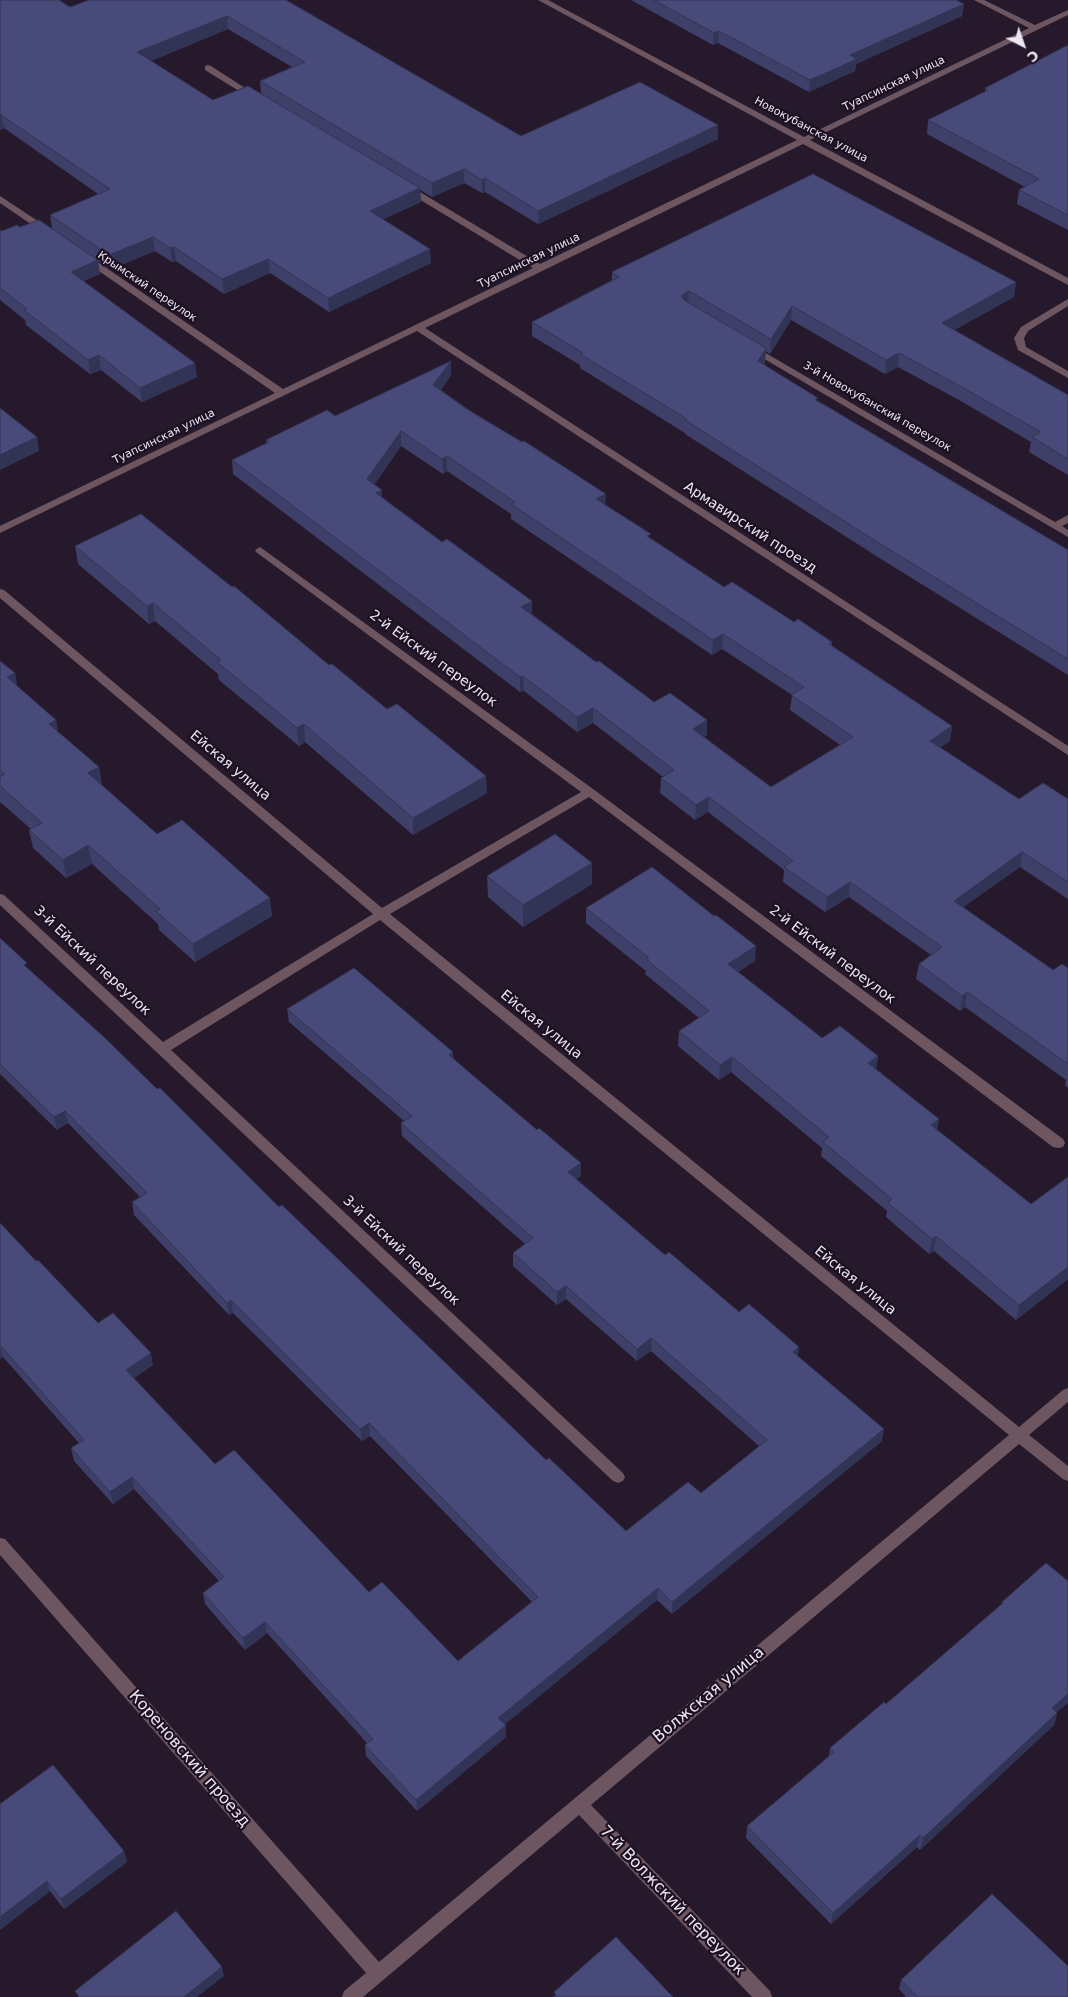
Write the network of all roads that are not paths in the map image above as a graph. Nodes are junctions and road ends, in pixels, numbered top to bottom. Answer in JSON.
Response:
{"nodes":[{"id":1,"x":542,"y":0,"type":"edge"},
{"id":2,"x":978,"y":0,"type":"edge"},
{"id":3,"x":1068,"y":12,"type":"edge"},
{"id":4,"x":1036,"y":28,"type":"junction"},
{"id":5,"x":208,"y":68,"type":"dead end"},
{"id":6,"x":267,"y":104,"type":"edge"},
{"id":7,"x":803,"y":141,"type":"junction"},
{"id":8,"x":395,"y":181,"type":"edge"},
{"id":9,"x":0,"y":199,"type":"edge"},
{"id":10,"x":56,"y":238,"type":"edge"},
{"id":11,"x":80,"y":255,"type":"edge"},
{"id":12,"x":540,"y":268,"type":"junction"},
{"id":13,"x":1068,"y":282,"type":"edge"},
{"id":14,"x":1068,"y":302,"type":"edge"},
{"id":15,"x":417,"y":327,"type":"junction"},
{"id":16,"x":747,"y":345,"type":"edge"},
{"id":17,"x":1068,"y":375,"type":"edge"},
{"id":18,"x":282,"y":393,"type":"junction"},
{"id":19,"x":1068,"y":518,"type":"edge"},
{"id":20,"x":1055,"y":526,"type":"junction"},
{"id":21,"x":0,"y":530,"type":"edge"},
{"id":22,"x":1068,"y":534,"type":"edge"},
{"id":23,"x":260,"y":550,"type":"dead end"},
{"id":24,"x":0,"y":592,"type":"edge"},
{"id":25,"x":1068,"y":752,"type":"edge"},
{"id":26,"x":589,"y":792,"type":"junction"},
{"id":27,"x":0,"y":898,"type":"edge"},
{"id":28,"x":381,"y":914,"type":"junction"},
{"id":29,"x":162,"y":1049,"type":"junction"},
{"id":30,"x":1058,"y":1143,"type":"dead end"},
{"id":31,"x":1068,"y":1394,"type":"edge"},
{"id":32,"x":1019,"y":1435,"type":"junction"},
{"id":33,"x":1068,"y":1475,"type":"edge"},
{"id":34,"x":618,"y":1477,"type":"dead end"},
{"id":35,"x":0,"y":1544,"type":"edge"},
{"id":36,"x":579,"y":1804,"type":"junction"},
{"id":37,"x":378,"y":1974,"type":"junction"},
{"id":38,"x":350,"y":1997,"type":"edge"},
{"id":39,"x":764,"y":1997,"type":"edge"}],
"edges":[{"from":1,"to":7,"type":"street","name":"Новокубанская улица"},
{"from":2,"to":4,"type":"street"},
{"from":3,"to":4,"type":"street","name":"Туапсинская улица"},
{"from":4,"to":7,"type":"street","name":"Туапсинская улица"},
{"from":5,"to":6,"type":"street"},
{"from":7,"to":12,"type":"street","name":"Туапсинская улица"},
{"from":7,"to":13,"type":"street","name":"Новокубанская улица"},
{"from":8,"to":12,"type":"street"},
{"from":9,"to":10,"type":"street"},
{"from":11,"to":18,"type":"street","name":"Крымский переулок"},
{"from":12,"to":15,"type":"street","name":"Туапсинская улица"},
{"from":14,"to":17,"type":"street"},
{"from":15,"to":18,"type":"street","name":"Туапсинская улица"},
{"from":15,"to":25,"type":"street","name":"Армавирский проезд"},
{"from":16,"to":20,"type":"street","name":"3-й Новокубанский переулок"},
{"from":18,"to":21,"type":"street","name":"Туапсинская улица"},
{"from":19,"to":20,"type":"street"},
{"from":20,"to":22,"type":"street","name":"3-й Новокубанский переулок"},
{"from":23,"to":26,"type":"street","name":"2-й Ейский переулок"},
{"from":24,"to":28,"type":"street","name":"Ейская улица"},
{"from":26,"to":28,"type":"street"},
{"from":26,"to":30,"type":"street","name":"2-й Ейский переулок"},
{"from":27,"to":29,"type":"street","name":"3-й Ейский переулок"},
{"from":28,"to":29,"type":"street"},
{"from":28,"to":32,"type":"street","name":"Ейская улица"},
{"from":29,"to":34,"type":"street","name":"3-й Ейский переулок"},
{"from":31,"to":32,"type":"street","name":"Волжская улица"},
{"from":32,"to":33,"type":"street","name":"Ейская улица"},
{"from":32,"to":36,"type":"street","name":"Волжская улица"},
{"from":35,"to":37,"type":"street","name":"Кореновский проезд"},
{"from":36,"to":37,"type":"street","name":"Волжская улица"},
{"from":36,"to":39,"type":"street","name":"7-й Волжский переулок"},
{"from":37,"to":38,"type":"street","name":"Волжская улица"}]}
